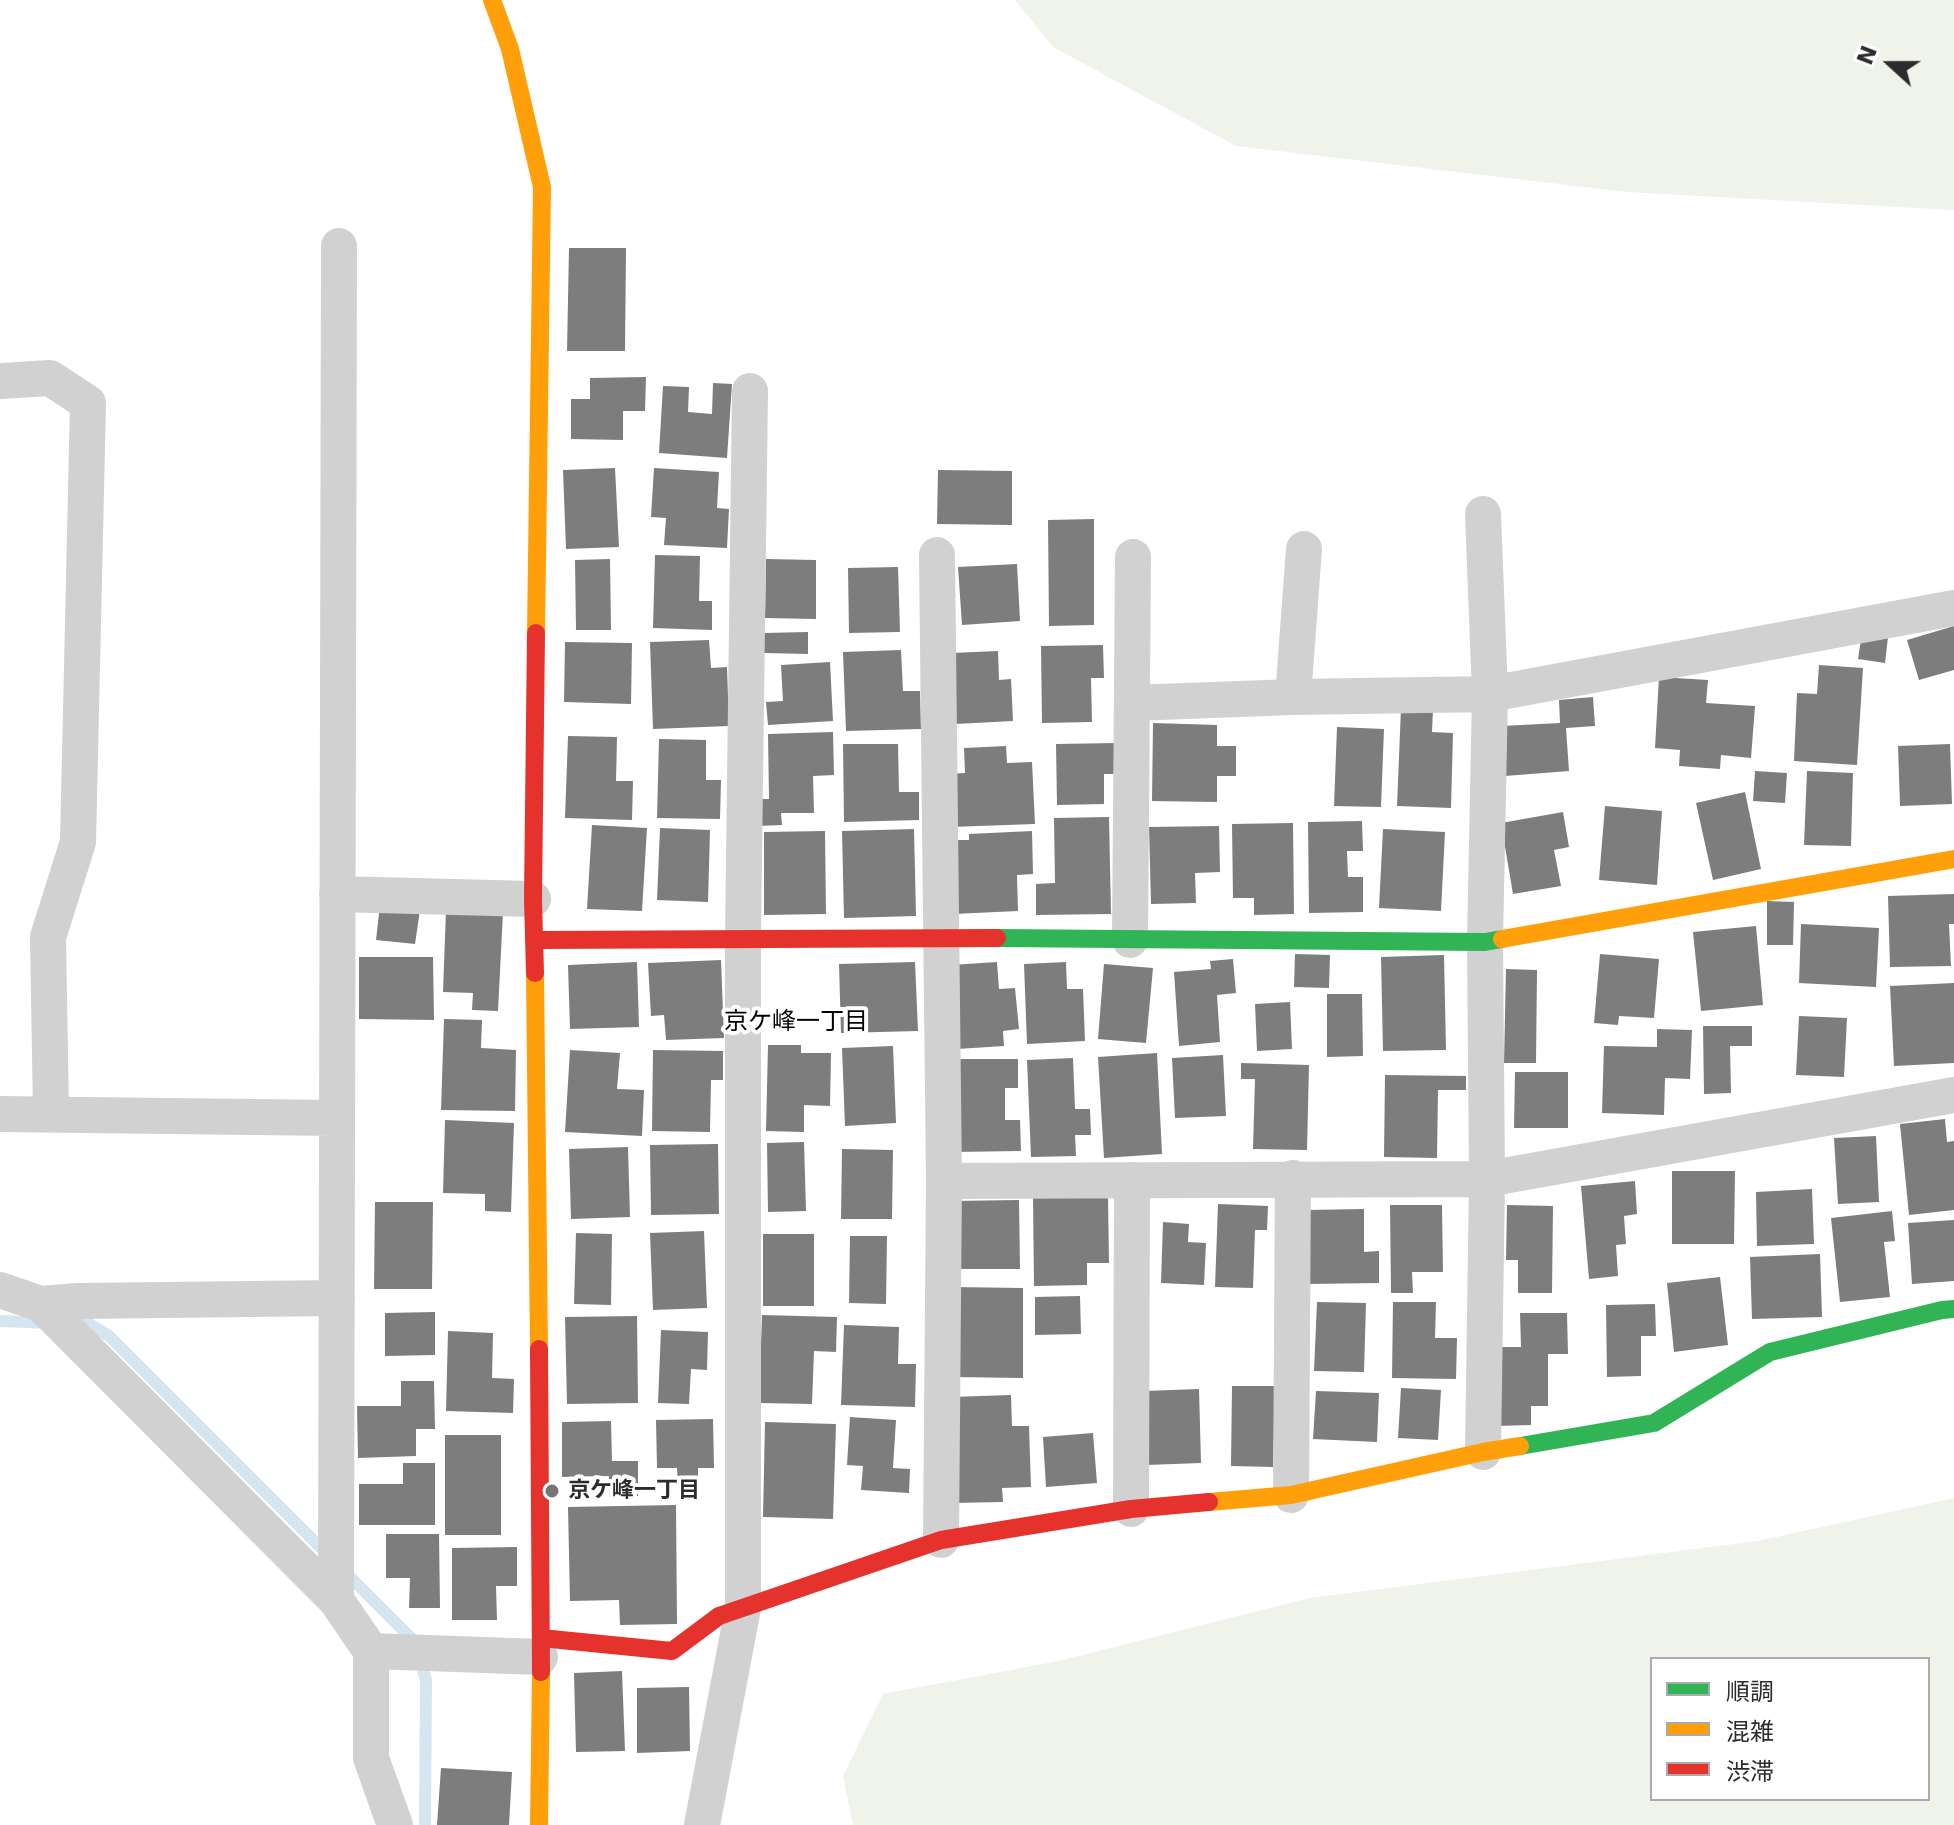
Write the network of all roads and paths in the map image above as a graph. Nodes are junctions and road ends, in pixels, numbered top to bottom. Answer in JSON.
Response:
{"nodes":[{"id":1,"x":492,"y":0,"type":"edge"},
{"id":2,"x":339,"y":246,"type":"dead end"},
{"id":3,"x":0,"y":381,"type":"edge"},
{"id":4,"x":750,"y":391,"type":"dead end"},
{"id":5,"x":1483,"y":514,"type":"dead end"},
{"id":6,"x":1304,"y":549,"type":"dead end"},
{"id":7,"x":937,"y":555,"type":"dead end"},
{"id":8,"x":1133,"y":557,"type":"dead end"},
{"id":9,"x":1954,"y":608,"type":"edge"},
{"id":10,"x":1490,"y":694,"type":"junction"},
{"id":11,"x":1293,"y":697,"type":"junction"},
{"id":12,"x":1132,"y":703,"type":"junction"},
{"id":13,"x":1954,"y":859,"type":"edge"},
{"id":14,"x":337,"y":894,"type":"junction"},
{"id":15,"x":533,"y":899,"type":"junction"},
{"id":16,"x":940,"y":937,"type":"junction"},
{"id":17,"x":743,"y":938,"type":"junction"},
{"id":18,"x":535,"y":940,"type":"junction"},
{"id":19,"x":1130,"y":940,"type":"junction"},
{"id":20,"x":1485,"y":942,"type":"junction"},
{"id":21,"x":1954,"y":1095,"type":"edge"},
{"id":22,"x":0,"y":1114,"type":"edge"},
{"id":23,"x":51,"y":1114,"type":"junction"},
{"id":24,"x":337,"y":1118,"type":"junction"},
{"id":25,"x":1293,"y":1178,"type":"junction"},
{"id":26,"x":1487,"y":1179,"type":"junction"},
{"id":27,"x":1132,"y":1180,"type":"junction"},
{"id":28,"x":944,"y":1181,"type":"junction"},
{"id":29,"x":0,"y":1290,"type":"edge"},
{"id":30,"x":337,"y":1298,"type":"junction"},
{"id":31,"x":41,"y":1304,"type":"junction"},
{"id":32,"x":1954,"y":1309,"type":"edge"},
{"id":33,"x":1483,"y":1452,"type":"junction"},
{"id":34,"x":1291,"y":1495,"type":"junction"},
{"id":35,"x":1131,"y":1509,"type":"junction"},
{"id":36,"x":941,"y":1540,"type":"junction"},
{"id":37,"x":336,"y":1600,"type":"junction"},
{"id":38,"x":743,"y":1608,"type":"junction"},
{"id":39,"x":540,"y":1648,"type":"junction"},
{"id":40,"x":371,"y":1651,"type":"junction"},
{"id":41,"x":395,"y":1825,"type":"edge"},
{"id":42,"x":539,"y":1825,"type":"edge"},
{"id":43,"x":702,"y":1825,"type":"edge"}],
"edges":[{"from":1,"to":15,"type":"street"},
{"from":2,"to":14,"type":"street"},
{"from":3,"to":23,"type":"street"},
{"from":4,"to":17,"type":"street"},
{"from":5,"to":10,"type":"street"},
{"from":6,"to":11,"type":"street"},
{"from":7,"to":16,"type":"street"},
{"from":8,"to":12,"type":"street"},
{"from":9,"to":10,"type":"street"},
{"from":10,"to":11,"type":"street"},
{"from":10,"to":20,"type":"street"},
{"from":11,"to":12,"type":"street"},
{"from":12,"to":19,"type":"street"},
{"from":13,"to":20,"type":"street"},
{"from":14,"to":15,"type":"street"},
{"from":14,"to":24,"type":"street"},
{"from":15,"to":18,"type":"street"},
{"from":16,"to":17,"type":"street"},
{"from":16,"to":19,"type":"street"},
{"from":16,"to":28,"type":"street"},
{"from":17,"to":18,"type":"street"},
{"from":17,"to":38,"type":"street"},
{"from":18,"to":39,"type":"street"},
{"from":19,"to":20,"type":"street"},
{"from":20,"to":26,"type":"street"},
{"from":21,"to":26,"type":"street"},
{"from":22,"to":23,"type":"street"},
{"from":23,"to":24,"type":"street"},
{"from":24,"to":30,"type":"street"},
{"from":25,"to":26,"type":"street"},
{"from":25,"to":27,"type":"street"},
{"from":25,"to":34,"type":"street"},
{"from":26,"to":33,"type":"street"},
{"from":27,"to":28,"type":"street"},
{"from":27,"to":35,"type":"street"},
{"from":28,"to":36,"type":"street"},
{"from":29,"to":31,"type":"street"},
{"from":30,"to":31,"type":"street"},
{"from":30,"to":37,"type":"street"},
{"from":31,"to":37,"type":"street"},
{"from":32,"to":33,"type":"street"},
{"from":33,"to":34,"type":"street"},
{"from":34,"to":35,"type":"street"},
{"from":35,"to":36,"type":"street"},
{"from":36,"to":38,"type":"street"},
{"from":37,"to":40,"type":"street"},
{"from":38,"to":39,"type":"street"},
{"from":38,"to":43,"type":"street"},
{"from":39,"to":40,"type":"street"},
{"from":39,"to":42,"type":"street"},
{"from":40,"to":41,"type":"street"}]}
